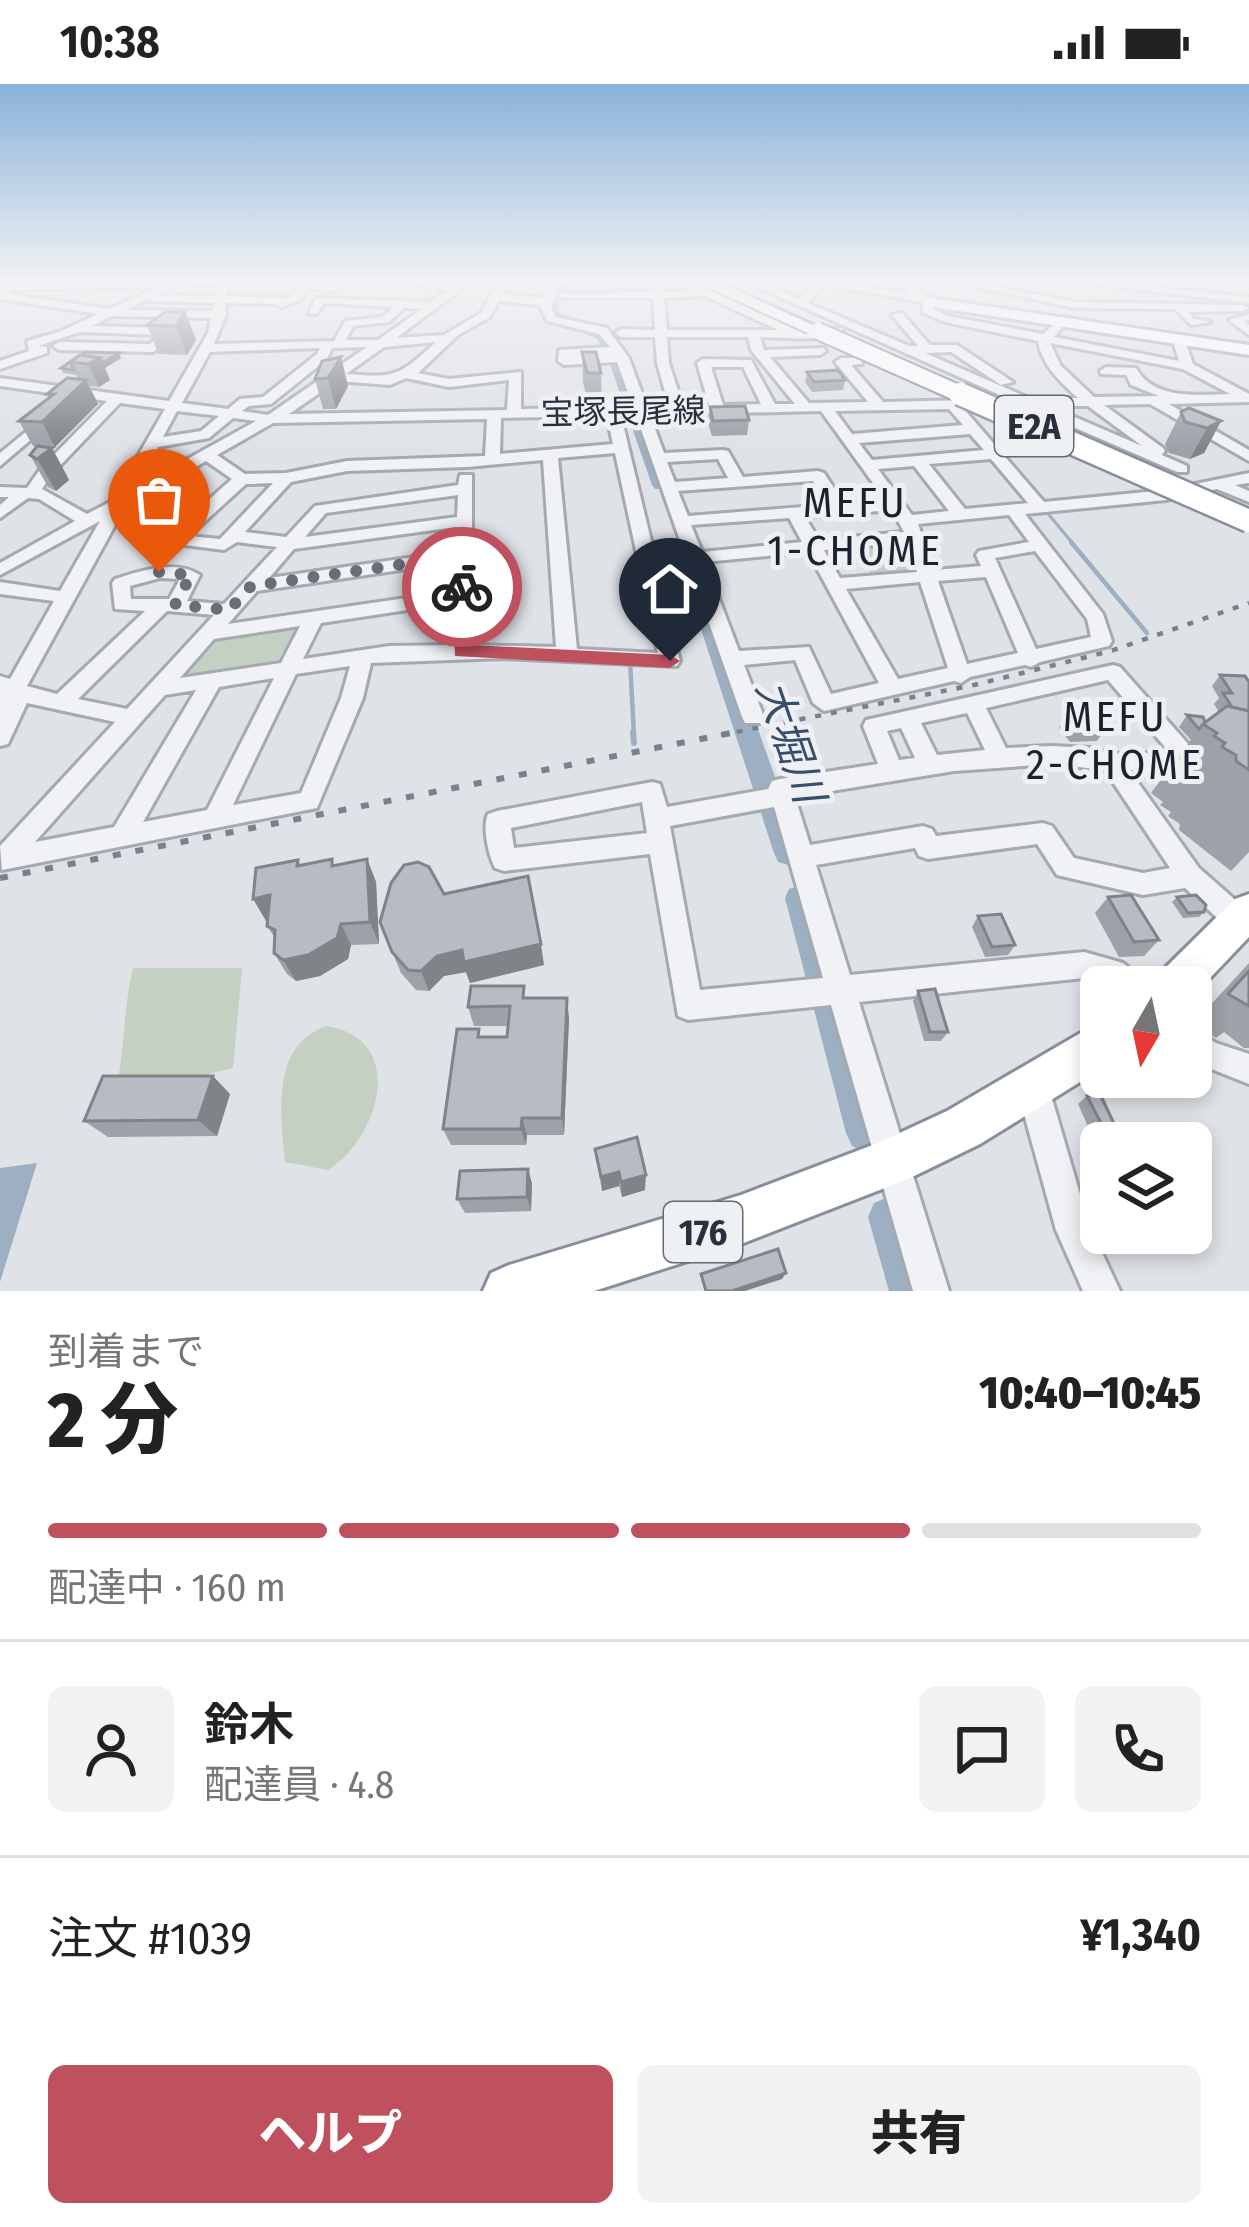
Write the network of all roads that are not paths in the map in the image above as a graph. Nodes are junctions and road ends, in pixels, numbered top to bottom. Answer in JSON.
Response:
{"nodes":[{"id":1,"x":68,"y":336,"type":"edge"},
{"id":2,"x":166,"y":336,"type":"edge"},
{"id":3,"x":212,"y":336,"type":"edge"},
{"id":4,"x":310,"y":336,"type":"edge"},
{"id":5,"x":339,"y":336,"type":"edge"},
{"id":6,"x":393,"y":336,"type":"edge"},
{"id":7,"x":449,"y":336,"type":"edge"},
{"id":8,"x":606,"y":336,"type":"edge"},
{"id":9,"x":663,"y":336,"type":"edge"},
{"id":10,"x":731,"y":336,"type":"edge"},
{"id":11,"x":807,"y":336,"type":"edge"},
{"id":12,"x":807,"y":336,"type":"edge"},
{"id":13,"x":819,"y":336,"type":"edge"},
{"id":14,"x":819,"y":336,"type":"edge"},
{"id":15,"x":871,"y":336,"type":"edge"},
{"id":16,"x":916,"y":336,"type":"edge"},
{"id":17,"x":1041,"y":336,"type":"edge"},
{"id":18,"x":1153,"y":336,"type":"edge"},
{"id":19,"x":446,"y":338,"type":"junction"},
{"id":20,"x":1048,"y":338,"type":"junction"},
{"id":21,"x":61,"y":341,"type":"junction"},
{"id":22,"x":1179,"y":341,"type":"junction"},
{"id":23,"x":385,"y":342,"type":"junction"},
{"id":24,"x":307,"y":343,"type":"junction"},
{"id":25,"x":334,"y":343,"type":"junction"},
{"id":26,"x":756,"y":344,"type":"junction"},
{"id":27,"x":255,"y":346,"type":"junction"},
{"id":28,"x":204,"y":348,"type":"junction"},
{"id":29,"x":695,"y":348,"type":"dead end"},
{"id":30,"x":927,"y":350,"type":"junction"},
{"id":31,"x":1249,"y":350,"type":"edge"},
{"id":32,"x":902,"y":351,"type":"junction"},
{"id":33,"x":320,"y":358,"type":"junction"},
{"id":34,"x":857,"y":361,"type":"dead end"},
{"id":35,"x":0,"y":365,"type":"edge"},
{"id":36,"x":1187,"y":366,"type":"junction"},
{"id":37,"x":406,"y":374,"type":"junction"},
{"id":38,"x":335,"y":379,"type":"junction"},
{"id":39,"x":291,"y":380,"type":"junction"},
{"id":40,"x":0,"y":382,"type":"edge"},
{"id":41,"x":76,"y":392,"type":"junction"},
{"id":42,"x":117,"y":398,"type":"junction"},
{"id":43,"x":1248,"y":398,"type":"edge"},
{"id":44,"x":1156,"y":400,"type":"junction"},
{"id":45,"x":1179,"y":400,"type":"junction"},
{"id":46,"x":1093,"y":402,"type":"junction"},
{"id":47,"x":1032,"y":403,"type":"junction"},
{"id":48,"x":952,"y":404,"type":"junction"},
{"id":49,"x":970,"y":404,"type":"junction"},
{"id":50,"x":172,"y":406,"type":"junction"},
{"id":51,"x":879,"y":406,"type":"junction"},
{"id":52,"x":825,"y":407,"type":"junction"},
{"id":53,"x":770,"y":408,"type":"junction"},
{"id":54,"x":806,"y":408,"type":"junction"},
{"id":55,"x":717,"y":409,"type":"junction"},
{"id":56,"x":677,"y":410,"type":"junction"},
{"id":57,"x":637,"y":411,"type":"junction"},
{"id":58,"x":613,"y":412,"type":"junction"},
{"id":59,"x":561,"y":413,"type":"junction"},
{"id":60,"x":234,"y":414,"type":"junction"},
{"id":61,"x":494,"y":414,"type":"junction"},
{"id":62,"x":514,"y":414,"type":"junction"},
{"id":63,"x":269,"y":418,"type":"junction"},
{"id":64,"x":1216,"y":423,"type":"edge"},
{"id":65,"x":973,"y":429,"type":"junction"},
{"id":66,"x":848,"y":439,"type":"junction"},
{"id":67,"x":153,"y":443,"type":"junction"},
{"id":68,"x":1249,"y":443,"type":"edge"},
{"id":69,"x":1228,"y":445,"type":"junction"},
{"id":70,"x":619,"y":448,"type":"junction"},
{"id":71,"x":71,"y":449,"type":"junction"},
{"id":72,"x":7,"y":450,"type":"edge"},
{"id":73,"x":570,"y":453,"type":"junction"},
{"id":74,"x":994,"y":454,"type":"junction"},
{"id":75,"x":206,"y":455,"type":"junction"},
{"id":76,"x":550,"y":455,"type":"junction"},
{"id":77,"x":1249,"y":456,"type":"edge"},
{"id":78,"x":658,"y":458,"type":"junction"},
{"id":79,"x":492,"y":460,"type":"junction"},
{"id":80,"x":0,"y":461,"type":"edge"},
{"id":81,"x":918,"y":461,"type":"junction"},
{"id":82,"x":467,"y":463,"type":"junction"},
{"id":83,"x":370,"y":465,"type":"junction"},
{"id":84,"x":868,"y":465,"type":"junction"},
{"id":85,"x":1181,"y":469,"type":"junction"},
{"id":86,"x":286,"y":478,"type":"junction"},
{"id":87,"x":1249,"y":478,"type":"edge"},
{"id":88,"x":242,"y":479,"type":"junction"},
{"id":89,"x":738,"y":482,"type":"junction"},
{"id":90,"x":1221,"y":485,"type":"junction"},
{"id":91,"x":669,"y":487,"type":"junction"},
{"id":92,"x":464,"y":489,"type":"junction"},
{"id":93,"x":0,"y":492,"type":"edge"},
{"id":94,"x":28,"y":493,"type":"junction"},
{"id":95,"x":1171,"y":494,"type":"junction"},
{"id":96,"x":119,"y":502,"type":"junction"},
{"id":97,"x":363,"y":502,"type":"junction"},
{"id":98,"x":1249,"y":502,"type":"edge"},
{"id":99,"x":1039,"y":506,"type":"junction"},
{"id":100,"x":839,"y":509,"type":"junction"},
{"id":101,"x":1014,"y":511,"type":"junction"},
{"id":102,"x":0,"y":513,"type":"edge"},
{"id":103,"x":795,"y":513,"type":"junction"},
{"id":104,"x":962,"y":516,"type":"junction"},
{"id":105,"x":462,"y":520,"type":"junction"},
{"id":106,"x":906,"y":520,"type":"junction"},
{"id":107,"x":1249,"y":520,"type":"edge"},
{"id":108,"x":86,"y":521,"type":"junction"},
{"id":109,"x":682,"y":521,"type":"junction"},
{"id":110,"x":1249,"y":531,"type":"edge"},
{"id":111,"x":233,"y":536,"type":"junction"},
{"id":112,"x":288,"y":544,"type":"junction"},
{"id":113,"x":1039,"y":545,"type":"junction"},
{"id":114,"x":814,"y":547,"type":"junction"},
{"id":115,"x":461,"y":556,"type":"junction"},
{"id":116,"x":696,"y":558,"type":"junction"},
{"id":117,"x":0,"y":570,"type":"edge"},
{"id":118,"x":992,"y":571,"type":"junction"},
{"id":119,"x":927,"y":575,"type":"junction"},
{"id":120,"x":834,"y":584,"type":"junction"},
{"id":121,"x":251,"y":586,"type":"junction"},
{"id":122,"x":10,"y":589,"type":"edge"},
{"id":123,"x":461,"y":596,"type":"junction"},
{"id":124,"x":65,"y":597,"type":"junction"},
{"id":125,"x":0,"y":606,"type":"edge"},
{"id":126,"x":229,"y":610,"type":"junction"},
{"id":127,"x":313,"y":619,"type":"junction"},
{"id":128,"x":207,"y":634,"type":"junction"},
{"id":129,"x":462,"y":651,"type":"junction"},
{"id":130,"x":567,"y":654,"type":"junction"},
{"id":131,"x":363,"y":656,"type":"junction"},
{"id":132,"x":733,"y":659,"type":"junction"},
{"id":133,"x":1031,"y":660,"type":"junction"},
{"id":134,"x":287,"y":670,"type":"junction"},
{"id":135,"x":962,"y":676,"type":"junction"},
{"id":136,"x":212,"y":681,"type":"junction"},
{"id":137,"x":892,"y":688,"type":"junction"},
{"id":138,"x":5,"y":689,"type":"edge"},
{"id":139,"x":157,"y":689,"type":"junction"},
{"id":140,"x":60,"y":704,"type":"junction"},
{"id":141,"x":974,"y":705,"type":"junction"},
{"id":142,"x":0,"y":716,"type":"edge"},
{"id":143,"x":753,"y":717,"type":"dead end"},
{"id":144,"x":129,"y":718,"type":"junction"},
{"id":145,"x":908,"y":718,"type":"junction"},
{"id":146,"x":0,"y":738,"type":"edge"},
{"id":147,"x":1188,"y":759,"type":"junction"},
{"id":148,"x":1001,"y":761,"type":"junction"},
{"id":149,"x":1117,"y":764,"type":"junction"},
{"id":150,"x":1249,"y":764,"type":"edge"},
{"id":151,"x":931,"y":767,"type":"junction"},
{"id":152,"x":892,"y":771,"type":"junction"},
{"id":153,"x":775,"y":796,"type":"junction"},
{"id":154,"x":214,"y":820,"type":"junction"},
{"id":155,"x":659,"y":830,"type":"junction"},
{"id":156,"x":122,"y":836,"type":"junction"},
{"id":157,"x":803,"y":857,"type":"junction"},
{"id":158,"x":2,"y":859,"type":"edge"},
{"id":159,"x":1190,"y":876,"type":"junction"},
{"id":160,"x":1245,"y":916,"type":"edge"},
{"id":161,"x":1088,"y":966,"type":"edge"},
{"id":162,"x":1195,"y":966,"type":"edge"},
{"id":163,"x":832,"y":993,"type":"junction"},
{"id":164,"x":1212,"y":1057,"type":"edge"},
{"id":165,"x":1080,"y":1058,"type":"edge"},
{"id":166,"x":1249,"y":1069,"type":"edge"},
{"id":167,"x":1034,"y":1092,"type":"junction"},
{"id":168,"x":893,"y":1162,"type":"junction"},
{"id":169,"x":509,"y":1291,"type":"edge"},
{"id":170,"x":931,"y":1291,"type":"edge"},
{"id":171,"x":1102,"y":1291,"type":"edge"}],
"edges":[{"from":1,"to":21,"type":"street"},
{"from":2,"to":21,"type":"street"},
{"from":3,"to":28,"type":"street"},
{"from":4,"to":24,"type":"street"},
{"from":5,"to":25,"type":"street"},
{"from":6,"to":23,"type":"street"},
{"from":7,"to":19,"type":"street"},
{"from":8,"to":57,"type":"street"},
{"from":9,"to":56,"type":"street"},
{"from":10,"to":26,"type":"street"},
{"from":11,"to":26,"type":"street"},
{"from":12,"to":26,"type":"street"},
{"from":13,"to":98,"type":"highway","number":"E2A"},
{"from":14,"to":107,"type":"highway","number":"E2A","bridge":true},
{"from":15,"to":32,"type":"street"},
{"from":16,"to":30,"type":"street"},
{"from":17,"to":20,"type":"street"},
{"from":18,"to":22,"type":"main road"},
{"from":19,"to":23,"type":"street"},
{"from":19,"to":37,"type":"street"},
{"from":20,"to":36,"type":"street"},
{"from":20,"to":46,"type":"street"},
{"from":21,"to":35,"type":"street"},
{"from":22,"to":31,"type":"main road"},
{"from":22,"to":36,"type":"street"},
{"from":23,"to":25,"type":"street"},
{"from":23,"to":38,"type":"street"},
{"from":24,"to":25,"type":"street"},
{"from":24,"to":27,"type":"street"},
{"from":25,"to":33,"type":"street"},
{"from":26,"to":29,"type":"street"},
{"from":26,"to":54,"type":"street"},
{"from":27,"to":28,"type":"street"},
{"from":27,"to":33,"type":"street"},
{"from":28,"to":50,"type":"street"},
{"from":30,"to":32,"type":"street"},
{"from":30,"to":47,"type":"street"},
{"from":32,"to":47,"type":"street"},
{"from":33,"to":39,"type":"street"},
{"from":34,"to":51,"type":"street"},
{"from":36,"to":43,"type":"street"},
{"from":37,"to":38,"type":"street"},
{"from":37,"to":62,"type":"street"},
{"from":38,"to":39,"type":"street"},
{"from":38,"to":63,"type":"street"},
{"from":39,"to":60,"type":"street"},
{"from":40,"to":41,"type":"street","name":"宝塚長尾線"},
{"from":41,"to":42,"type":"street","name":"宝塚長尾線"},
{"from":41,"to":72,"type":"street"},
{"from":42,"to":50,"type":"street","name":"宝塚長尾線"},
{"from":42,"to":71,"type":"street"},
{"from":43,"to":45,"type":"street","name":"宝塚長尾線"},
{"from":44,"to":45,"type":"street","name":"宝塚長尾線"},
{"from":44,"to":45,"type":"street"},
{"from":44,"to":46,"type":"street","name":"宝塚長尾線"},
{"from":44,"to":69,"type":"street"},
{"from":45,"to":64,"type":"street"},
{"from":46,"to":47,"type":"street","name":"宝塚長尾線"},
{"from":46,"to":85,"type":"street"},
{"from":47,"to":49,"type":"street","name":"宝塚長尾線"},
{"from":47,"to":85,"type":"street"},
{"from":48,"to":49,"type":"street","name":"宝塚長尾線"},
{"from":48,"to":51,"type":"street","name":"宝塚長尾線"},
{"from":48,"to":65,"type":"street"},
{"from":49,"to":95,"type":"street"},
{"from":50,"to":60,"type":"street","name":"宝塚長尾線"},
{"from":50,"to":67,"type":"street"},
{"from":51,"to":52,"type":"street","name":"宝塚長尾線"},
{"from":52,"to":54,"type":"street","name":"宝塚長尾線"},
{"from":52,"to":66,"type":"street"},
{"from":53,"to":54,"type":"street","name":"宝塚長尾線"},
{"from":53,"to":55,"type":"street","name":"宝塚長尾線"},
{"from":53,"to":55,"type":"street"},
{"from":55,"to":56,"type":"street","name":"宝塚長尾線"},
{"from":56,"to":57,"type":"street","name":"宝塚長尾線"},
{"from":57,"to":58,"type":"street","name":"宝塚長尾線"},
{"from":57,"to":78,"type":"street"},
{"from":58,"to":59,"type":"street","name":"宝塚長尾線"},
{"from":58,"to":70,"type":"street"},
{"from":59,"to":62,"type":"street","name":"宝塚長尾線"},
{"from":59,"to":73,"type":"street"},
{"from":60,"to":63,"type":"street","name":"宝塚長尾線"},
{"from":60,"to":67,"type":"street"},
{"from":61,"to":62,"type":"street","name":"宝塚長尾線"},
{"from":61,"to":63,"type":"street","name":"宝塚長尾線"},
{"from":61,"to":79,"type":"street"},
{"from":63,"to":75,"type":"street"},
{"from":65,"to":66,"type":"street"},
{"from":65,"to":74,"type":"street"},
{"from":66,"to":84,"type":"street"},
{"from":67,"to":96,"type":"street"},
{"from":68,"to":69,"type":"street"},
{"from":69,"to":77,"type":"street"},
{"from":70,"to":73,"type":"street"},
{"from":70,"to":130,"type":"street"},
{"from":71,"to":72,"type":"street"},
{"from":71,"to":94,"type":"street"},
{"from":72,"to":80,"type":"street"},
{"from":73,"to":76,"type":"street"},
{"from":74,"to":81,"type":"street"},
{"from":74,"to":99,"type":"street"},
{"from":75,"to":88,"type":"street"},
{"from":75,"to":96,"type":"street"},
{"from":76,"to":79,"type":"street"},
{"from":76,"to":130,"type":"street"},
{"from":78,"to":89,"type":"street"},
{"from":78,"to":91,"type":"street"},
{"from":79,"to":82,"type":"street"},
{"from":81,"to":84,"type":"street"},
{"from":81,"to":104,"type":"street"},
{"from":82,"to":83,"type":"street"},
{"from":82,"to":92,"type":"street"},
{"from":83,"to":86,"type":"street"},
{"from":83,"to":97,"type":"street"},
{"from":84,"to":106,"type":"street"},
{"from":85,"to":90,"type":"street"},
{"from":86,"to":88,"type":"street"},
{"from":86,"to":111,"type":"street"},
{"from":87,"to":90,"type":"street"},
{"from":88,"to":111,"type":"street"},
{"from":89,"to":91,"type":"street"},
{"from":89,"to":100,"type":"street"},
{"from":90,"to":95,"type":"street"},
{"from":90,"to":98,"type":"street"},
{"from":91,"to":109,"type":"street"},
{"from":92,"to":97,"type":"street"},
{"from":92,"to":105,"type":"street"},
{"from":93,"to":94,"type":"street"},
{"from":94,"to":102,"type":"street"},
{"from":94,"to":108,"type":"street"},
{"from":95,"to":99,"type":"street"},
{"from":95,"to":110,"type":"street"},
{"from":96,"to":108,"type":"street"},
{"from":96,"to":124,"type":"street"},
{"from":97,"to":112,"type":"street"},
{"from":99,"to":101,"type":"street"},
{"from":100,"to":103,"type":"street"},
{"from":100,"to":106,"type":"street"},
{"from":101,"to":104,"type":"street"},
{"from":101,"to":113,"type":"street"},
{"from":103,"to":109,"type":"street"},
{"from":103,"to":114,"type":"street"},
{"from":104,"to":106,"type":"street"},
{"from":105,"to":112,"type":"street"},
{"from":105,"to":115,"type":"street"},
{"from":106,"to":114,"type":"street"},
{"from":106,"to":119,"type":"street"},
{"from":108,"to":117,"type":"street"},
{"from":109,"to":116,"type":"street"},
{"from":111,"to":112,"type":"street"},
{"from":112,"to":121,"type":"street"},
{"from":113,"to":118,"type":"street"},
{"from":113,"to":133,"type":"street"},
{"from":114,"to":116,"type":"street"},
{"from":114,"to":120,"type":"street"},
{"from":115,"to":121,"type":"street"},
{"from":115,"to":123,"type":"street"},
{"from":116,"to":132,"type":"street"},
{"from":118,"to":119,"type":"street"},
{"from":118,"to":133,"type":"street"},
{"from":119,"to":120,"type":"street"},
{"from":119,"to":135,"type":"street"},
{"from":120,"to":137,"type":"street"},
{"from":121,"to":126,"type":"street"},
{"from":122,"to":124,"type":"street"},
{"from":122,"to":125,"type":"street"},
{"from":123,"to":127,"type":"street"},
{"from":123,"to":129,"type":"street"},
{"from":124,"to":138,"type":"street"},
{"from":126,"to":128,"type":"street"},
{"from":126,"to":140,"type":"street"},
{"from":127,"to":128,"type":"street"},
{"from":127,"to":134,"type":"street"},
{"from":128,"to":139,"type":"street"},
{"from":129,"to":130,"type":"street"},
{"from":129,"to":131,"type":"street"},
{"from":131,"to":134,"type":"street"},
{"from":131,"to":154,"type":"street"},
{"from":132,"to":137,"type":"street"},
{"from":132,"to":143,"type":"street"},
{"from":133,"to":135,"type":"street"},
{"from":134,"to":136,"type":"street"},
{"from":134,"to":154,"type":"street"},
{"from":135,"to":137,"type":"street"},
{"from":136,"to":139,"type":"street"},
{"from":136,"to":156,"type":"street"},
{"from":138,"to":140,"type":"street"},
{"from":138,"to":142,"type":"street"},
{"from":138,"to":146,"type":"street"},
{"from":139,"to":144,"type":"street"},
{"from":140,"to":144,"type":"street"},
{"from":141,"to":145,"type":"street"},
{"from":141,"to":147,"type":"street"},
{"from":141,"to":148,"type":"street"},
{"from":144,"to":158,"type":"street"},
{"from":145,"to":151,"type":"street"},
{"from":145,"to":152,"type":"street"},
{"from":147,"to":149,"type":"street"},
{"from":147,"to":150,"type":"street"},
{"from":148,"to":149,"type":"street"},
{"from":148,"to":151,"type":"street"},
{"from":149,"to":159,"type":"street"},
{"from":151,"to":152,"type":"street"},
{"from":152,"to":153,"type":"street"},
{"from":153,"to":155,"type":"street"},
{"from":153,"to":157,"type":"street"},
{"from":154,"to":156,"type":"street"},
{"from":155,"to":155,"type":"street"},
{"from":155,"to":163,"type":"street"},
{"from":156,"to":158,"type":"street"},
{"from":157,"to":159,"type":"street"},
{"from":157,"to":163,"type":"street"},
{"from":159,"to":160,"type":"street"},
{"from":160,"to":162,"type":"highway"},
{"from":161,"to":163,"type":"street"},
{"from":163,"to":168,"type":"street"},
{"from":164,"to":166,"type":"street"},
{"from":165,"to":167,"type":"highway","number":"176"},
{"from":167,"to":168,"type":"highway","number":"176"},
{"from":167,"to":171,"type":"street"},
{"from":168,"to":169,"type":"highway","number":"176"},
{"from":168,"to":170,"type":"street"}]}
